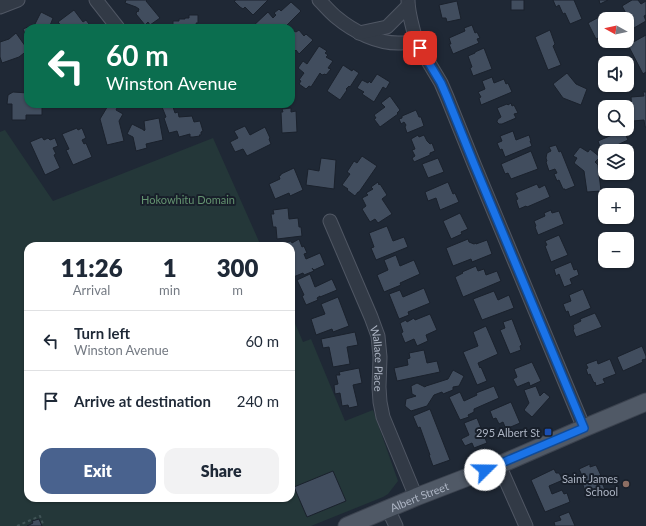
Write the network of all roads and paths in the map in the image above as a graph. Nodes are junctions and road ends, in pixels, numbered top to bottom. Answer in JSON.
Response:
{"nodes":[{"id":1,"x":18,"y":0,"type":"edge"},
{"id":2,"x":96,"y":0,"type":"edge"},
{"id":3,"x":319,"y":0,"type":"edge"},
{"id":4,"x":408,"y":3,"type":"edge"},
{"id":5,"x":0,"y":7,"type":"edge"},
{"id":6,"x":115,"y":24,"type":"edge"},
{"id":7,"x":359,"y":33,"type":"junction"},
{"id":8,"x":416,"y":41,"type":"junction"},
{"id":9,"x":330,"y":221,"type":"dead end"},
{"id":10,"x":646,"y":402,"type":"edge"},
{"id":11,"x":584,"y":428,"type":"junction"},
{"id":12,"x":499,"y":465,"type":"junction"},
{"id":13,"x":416,"y":497,"type":"junction"},
{"id":14,"x":388,"y":509,"type":"junction"},
{"id":15,"x":17,"y":526,"type":"edge"},
{"id":16,"x":43,"y":526,"type":"edge"},
{"id":17,"x":347,"y":526,"type":"edge"},
{"id":18,"x":396,"y":526,"type":"edge"},
{"id":19,"x":526,"y":526,"type":"edge"}],
"edges":[{"from":1,"to":5,"type":"street"},
{"from":2,"to":6,"type":"street"},
{"from":3,"to":7,"type":"street"},
{"from":4,"to":7,"type":"street"},
{"from":4,"to":8,"type":"street"},
{"from":7,"to":8,"type":"street"},
{"from":8,"to":11,"type":"street"},
{"from":9,"to":13,"type":"street","name":"Wallace Place"},
{"from":10,"to":11,"type":"main road","name":"Albert Street"},
{"from":11,"to":12,"type":"main road","name":"Albert Street"},
{"from":12,"to":13,"type":"main road","name":"Albert Street"},
{"from":12,"to":19,"type":"street"},
{"from":13,"to":14,"type":"main road","name":"Albert Street"},
{"from":14,"to":17,"type":"main road","name":"Albert Street"},
{"from":14,"to":18,"type":"street"},
{"from":15,"to":16,"type":"path"}]}
